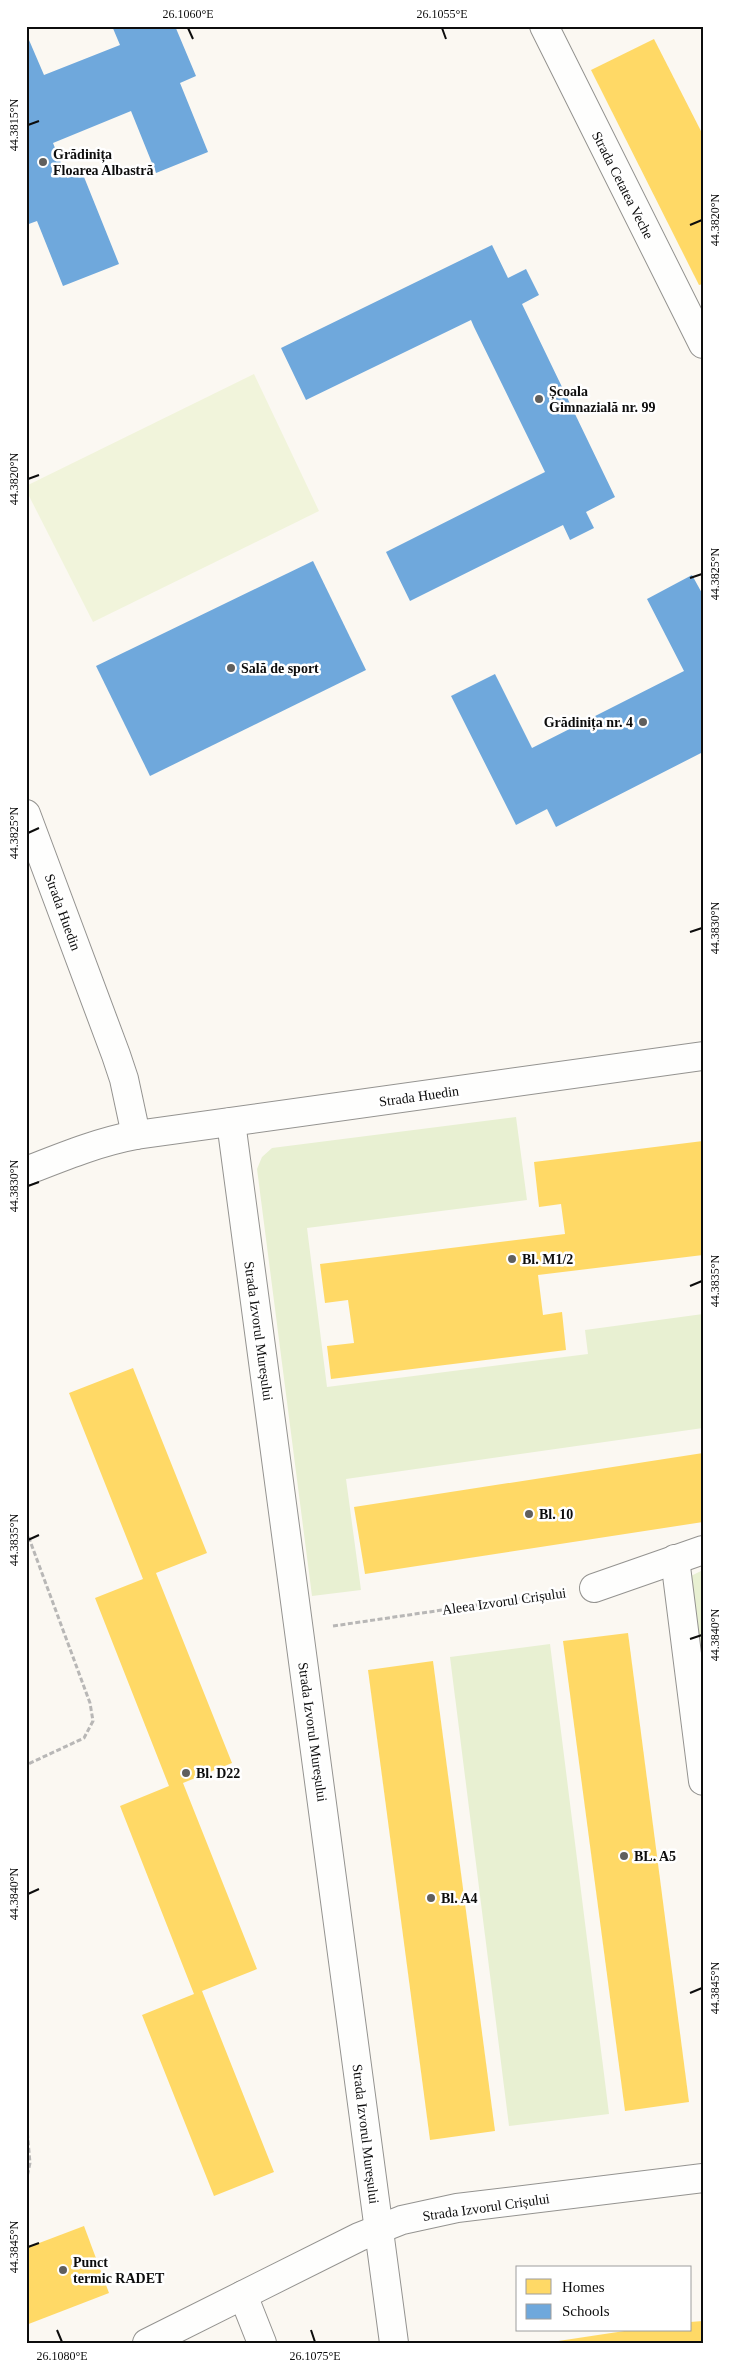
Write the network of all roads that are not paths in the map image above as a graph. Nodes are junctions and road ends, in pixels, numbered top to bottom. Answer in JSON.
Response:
{"nodes":[{"id":1,"x":544,"y":26,"type":"edge"},
{"id":2,"x":703,"y":344,"type":"edge"},
{"id":3,"x":26,"y":814,"type":"edge"},
{"id":4,"x":35,"y":864,"type":"edge"},
{"id":5,"x":703,"y":1056,"type":"edge"},
{"id":6,"x":231,"y":1122,"type":"junction"},
{"id":7,"x":136,"y":1135,"type":"junction"},
{"id":8,"x":26,"y":1171,"type":"edge"},
{"id":9,"x":703,"y":1550,"type":"edge"},
{"id":10,"x":675,"y":1559,"type":"junction"},
{"id":11,"x":594,"y":1588,"type":"road end"},
{"id":12,"x":703,"y":1781,"type":"edge"},
{"id":13,"x":703,"y":2178,"type":"edge"},
{"id":14,"x":378,"y":2229,"type":"junction"},
{"id":15,"x":242,"y":2296,"type":"junction"},
{"id":16,"x":146,"y":2343,"type":"edge"},
{"id":17,"x":262,"y":2343,"type":"edge"},
{"id":18,"x":394,"y":2343,"type":"edge"}],
"edges":[{"from":1,"to":2,"type":"street","name":"Strada Cetatea Veche"},
{"from":3,"to":4,"type":"street","name":"Strada Huedin"},
{"from":4,"to":7,"type":"street","name":"Strada Huedin"},
{"from":5,"to":6,"type":"street","name":"Strada Huedin"},
{"from":6,"to":7,"type":"street","name":"Strada Huedin"},
{"from":6,"to":14,"type":"street","name":"Strada Izvorul Mureșului"},
{"from":7,"to":8,"type":"street","name":"Strada Huedin"},
{"from":9,"to":10,"type":"street"},
{"from":10,"to":11,"type":"street"},
{"from":10,"to":12,"type":"street"},
{"from":13,"to":14,"type":"street","name":"Strada Izvorul Crișului"},
{"from":14,"to":15,"type":"street","name":"Strada Izvorul Crișului"},
{"from":14,"to":18,"type":"street","name":"Strada Izvorul Mureșului"},
{"from":15,"to":16,"type":"street","name":"Strada Izvorul Crișului"},
{"from":15,"to":17,"type":"street"}]}
